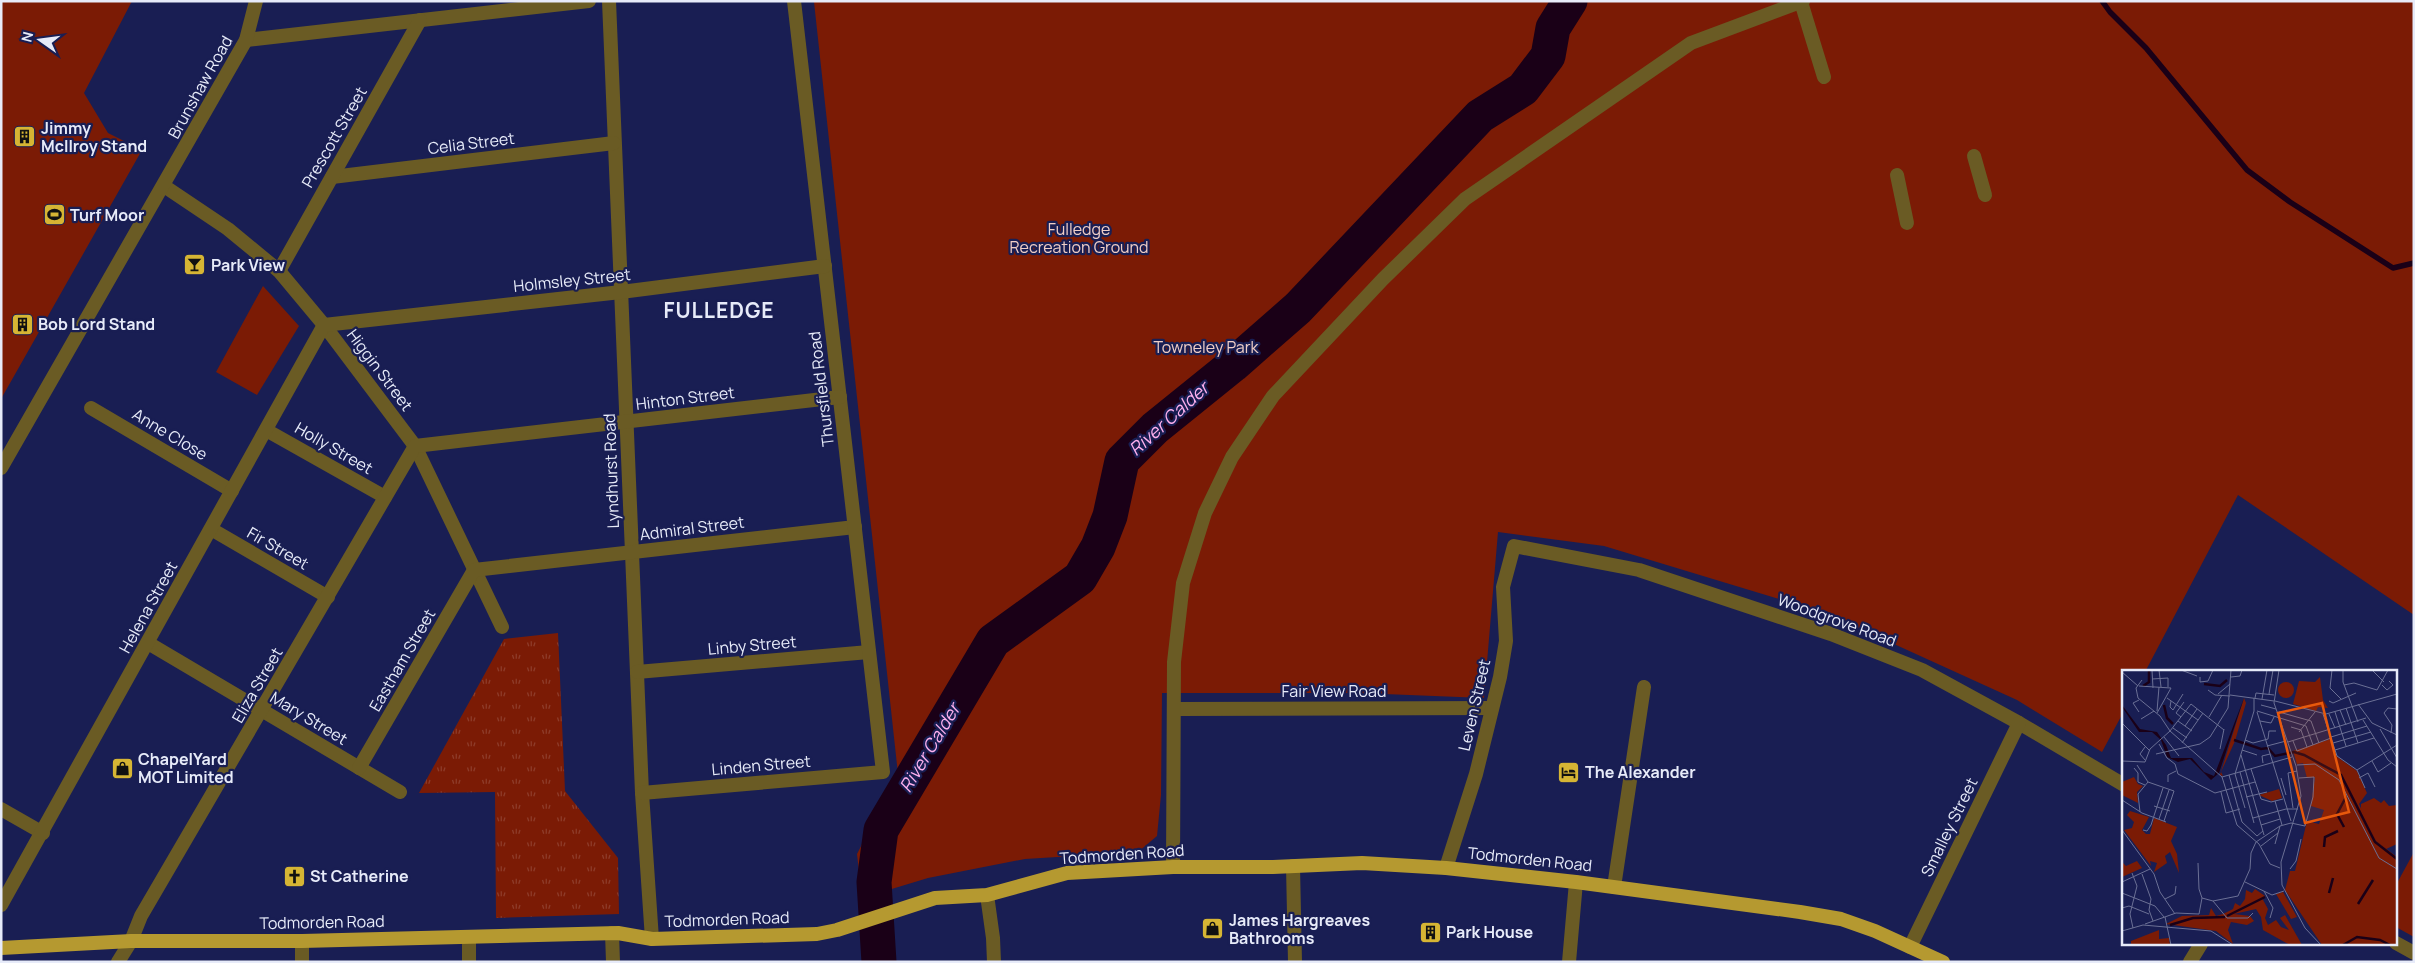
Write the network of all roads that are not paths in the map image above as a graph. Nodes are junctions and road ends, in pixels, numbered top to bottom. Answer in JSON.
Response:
{"nodes":[{"id":1,"x":256,"y":1,"type":"edge"},
{"id":2,"x":589,"y":1,"type":"edge"},
{"id":3,"x":609,"y":1,"type":"edge"},
{"id":4,"x":794,"y":1,"type":"edge"},
{"id":5,"x":1802,"y":2,"type":"edge"},
{"id":6,"x":420,"y":20,"type":"junction"},
{"id":7,"x":246,"y":40,"type":"junction"},
{"id":8,"x":1824,"y":77,"type":"dead end"},
{"id":9,"x":614,"y":143,"type":"junction"},
{"id":10,"x":1974,"y":156,"type":"dead end"},
{"id":11,"x":1897,"y":175,"type":"dead end"},
{"id":12,"x":332,"y":177,"type":"junction"},
{"id":13,"x":164,"y":186,"type":"junction"},
{"id":14,"x":1985,"y":195,"type":"dead end"},
{"id":15,"x":1907,"y":223,"type":"dead end"},
{"id":16,"x":825,"y":266,"type":"junction"},
{"id":17,"x":279,"y":271,"type":"junction"},
{"id":18,"x":621,"y":292,"type":"junction"},
{"id":19,"x":324,"y":325,"type":"junction"},
{"id":20,"x":840,"y":397,"type":"junction"},
{"id":21,"x":90,"y":408,"type":"dead end"},
{"id":22,"x":626,"y":422,"type":"junction"},
{"id":23,"x":266,"y":430,"type":"junction"},
{"id":24,"x":415,"y":446,"type":"junction"},
{"id":25,"x":1,"y":468,"type":"edge"},
{"id":26,"x":232,"y":491,"type":"junction"},
{"id":27,"x":385,"y":497,"type":"junction"},
{"id":28,"x":855,"y":527,"type":"junction"},
{"id":29,"x":211,"y":529,"type":"junction"},
{"id":30,"x":1514,"y":546,"type":"joint"},
{"id":31,"x":632,"y":553,"type":"junction"},
{"id":32,"x":474,"y":570,"type":"junction"},
{"id":33,"x":328,"y":597,"type":"junction"},
{"id":34,"x":502,"y":627,"type":"dead end"},
{"id":35,"x":148,"y":643,"type":"junction"},
{"id":36,"x":869,"y":652,"type":"junction"},
{"id":37,"x":637,"y":672,"type":"junction"},
{"id":38,"x":1644,"y":687,"type":"dead end"},
{"id":39,"x":1492,"y":708,"type":"junction"},
{"id":40,"x":1176,"y":709,"type":"junction"},
{"id":41,"x":262,"y":710,"type":"junction"},
{"id":42,"x":2020,"y":723,"type":"junction"},
{"id":43,"x":359,"y":768,"type":"junction"},
{"id":44,"x":883,"y":772,"type":"joint"},
{"id":45,"x":2122,"y":784,"type":"edge"},
{"id":46,"x":400,"y":792,"type":"dead end"},
{"id":47,"x":642,"y":792,"type":"junction"},
{"id":48,"x":1,"y":808,"type":"edge"},
{"id":49,"x":43,"y":833,"type":"junction"},
{"id":50,"x":1293,"y":866,"type":"junction"},
{"id":51,"x":1173,"y":867,"type":"junction"},
{"id":52,"x":1446,"y":868,"type":"junction"},
{"id":53,"x":1576,"y":882,"type":"junction"},
{"id":54,"x":1614,"y":887,"type":"junction"},
{"id":55,"x":987,"y":895,"type":"junction"},
{"id":56,"x":1,"y":905,"type":"edge"},
{"id":57,"x":612,"y":933,"type":"junction"},
{"id":58,"x":469,"y":937,"type":"junction"},
{"id":59,"x":652,"y":938,"type":"junction"},
{"id":60,"x":131,"y":941,"type":"junction"},
{"id":61,"x":302,"y":941,"type":"junction"},
{"id":62,"x":2398,"y":944,"type":"edge"},
{"id":63,"x":1910,"y":946,"type":"junction"},
{"id":64,"x":2199,"y":946,"type":"edge"},
{"id":65,"x":1,"y":948,"type":"edge"},
{"id":66,"x":2414,"y":953,"type":"edge"},
{"id":67,"x":118,"y":962,"type":"edge"},
{"id":68,"x":302,"y":962,"type":"edge"},
{"id":69,"x":469,"y":962,"type":"edge"},
{"id":70,"x":613,"y":962,"type":"edge"},
{"id":71,"x":994,"y":962,"type":"edge"},
{"id":72,"x":1296,"y":962,"type":"edge"},
{"id":73,"x":1569,"y":962,"type":"edge"},
{"id":74,"x":1942,"y":962,"type":"edge"},
{"id":75,"x":2190,"y":962,"type":"edge"}],
"edges":[{"from":1,"to":7,"type":"street","name":"Brunshaw Road"},
{"from":2,"to":6,"type":"street"},
{"from":3,"to":9,"type":"street","name":"Lyndhurst Road"},
{"from":4,"to":16,"type":"street","name":"Thursfield Road"},
{"from":5,"to":8,"type":"street"},
{"from":5,"to":40,"type":"street"},
{"from":6,"to":7,"type":"street"},
{"from":6,"to":12,"type":"street","name":"Prescott Street"},
{"from":7,"to":13,"type":"street","name":"Brunshaw Road"},
{"from":9,"to":12,"type":"street","name":"Celia Street"},
{"from":9,"to":18,"type":"street","name":"Lyndhurst Road"},
{"from":10,"to":14,"type":"street"},
{"from":11,"to":15,"type":"street"},
{"from":12,"to":17,"type":"street","name":"Prescott Street"},
{"from":13,"to":17,"type":"street","name":"Higgin Street"},
{"from":13,"to":25,"type":"street","name":"Brunshaw Road"},
{"from":16,"to":18,"type":"street","name":"Holmsley Street"},
{"from":16,"to":20,"type":"street","name":"Thursfield Road"},
{"from":17,"to":19,"type":"street","name":"Higgin Street"},
{"from":18,"to":19,"type":"street","name":"Holmsley Street"},
{"from":18,"to":22,"type":"street","name":"Lyndhurst Road"},
{"from":19,"to":23,"type":"street","name":"Helena Street"},
{"from":19,"to":24,"type":"street","name":"Higgin Street"},
{"from":20,"to":22,"type":"street","name":"Hinton Street"},
{"from":20,"to":28,"type":"street","name":"Thursfield Road"},
{"from":21,"to":26,"type":"street","name":"Anne Close"},
{"from":22,"to":24,"type":"street","name":"Hinton Street"},
{"from":22,"to":31,"type":"street","name":"Lyndhurst Road"},
{"from":23,"to":26,"type":"street","name":"Helena Street"},
{"from":23,"to":27,"type":"street","name":"Holly Street"},
{"from":24,"to":27,"type":"street","name":"Eliza Street"},
{"from":24,"to":32,"type":"street","name":"Higgin Street"},
{"from":26,"to":29,"type":"street","name":"Helena Street"},
{"from":27,"to":33,"type":"street","name":"Eliza Street"},
{"from":28,"to":31,"type":"street","name":"Admiral Street"},
{"from":28,"to":36,"type":"street","name":"Thursfield Road"},
{"from":29,"to":33,"type":"street","name":"Fir Street"},
{"from":29,"to":35,"type":"street","name":"Helena Street"},
{"from":30,"to":39,"type":"street","name":"Leven Street"},
{"from":30,"to":42,"type":"street","name":"Woodgrove Road"},
{"from":31,"to":32,"type":"street","name":"Admiral Street"},
{"from":31,"to":37,"type":"street","name":"Lyndhurst Road"},
{"from":32,"to":34,"type":"street","name":"Higgin Street"},
{"from":32,"to":43,"type":"street","name":"Eastham Street"},
{"from":33,"to":41,"type":"street","name":"Eliza Street"},
{"from":35,"to":41,"type":"street","name":"Mary Street"},
{"from":35,"to":49,"type":"street","name":"Helena Street"},
{"from":36,"to":37,"type":"street","name":"Linby Street"},
{"from":36,"to":44,"type":"street","name":"Thursfield Road"},
{"from":37,"to":47,"type":"street","name":"Lyndhurst Road"},
{"from":38,"to":54,"type":"street"},
{"from":39,"to":40,"type":"street","name":"Fair View Road"},
{"from":39,"to":52,"type":"street","name":"Leven Street"},
{"from":40,"to":51,"type":"street"},
{"from":41,"to":43,"type":"street","name":"Mary Street"},
{"from":41,"to":60,"type":"street","name":"Eliza Street"},
{"from":42,"to":45,"type":"street","name":"Woodgrove Road"},
{"from":42,"to":63,"type":"street","name":"Smalley Street"},
{"from":43,"to":46,"type":"street","name":"Mary Street"},
{"from":44,"to":47,"type":"street","name":"Linden Street"},
{"from":47,"to":59,"type":"street","name":"Lyndhurst Road"},
{"from":48,"to":49,"type":"street"},
{"from":49,"to":56,"type":"street","name":"Helena Street"},
{"from":50,"to":51,"type":"highway","name":"Todmorden Road"},
{"from":50,"to":52,"type":"highway","name":"Todmorden Road"},
{"from":50,"to":72,"type":"street"},
{"from":51,"to":55,"type":"highway","name":"Todmorden Road"},
{"from":52,"to":53,"type":"highway","name":"Todmorden Road"},
{"from":53,"to":54,"type":"highway","name":"Todmorden Road"},
{"from":53,"to":73,"type":"street"},
{"from":54,"to":63,"type":"highway","name":"Todmorden Road"},
{"from":55,"to":59,"type":"highway","name":"Todmorden Road"},
{"from":55,"to":71,"type":"street"},
{"from":57,"to":58,"type":"highway","name":"Todmorden Road"},
{"from":57,"to":59,"type":"highway","name":"Todmorden Road"},
{"from":57,"to":70,"type":"street"},
{"from":58,"to":61,"type":"highway","name":"Todmorden Road"},
{"from":58,"to":69,"type":"street"},
{"from":60,"to":61,"type":"highway","name":"Todmorden Road"},
{"from":60,"to":65,"type":"highway","name":"Todmorden Road"},
{"from":60,"to":67,"type":"street","name":"Eliza Street"},
{"from":61,"to":68,"type":"street"},
{"from":62,"to":66,"type":"street"},
{"from":63,"to":74,"type":"highway","name":"Todmorden Road"},
{"from":64,"to":75,"type":"street"}]}
